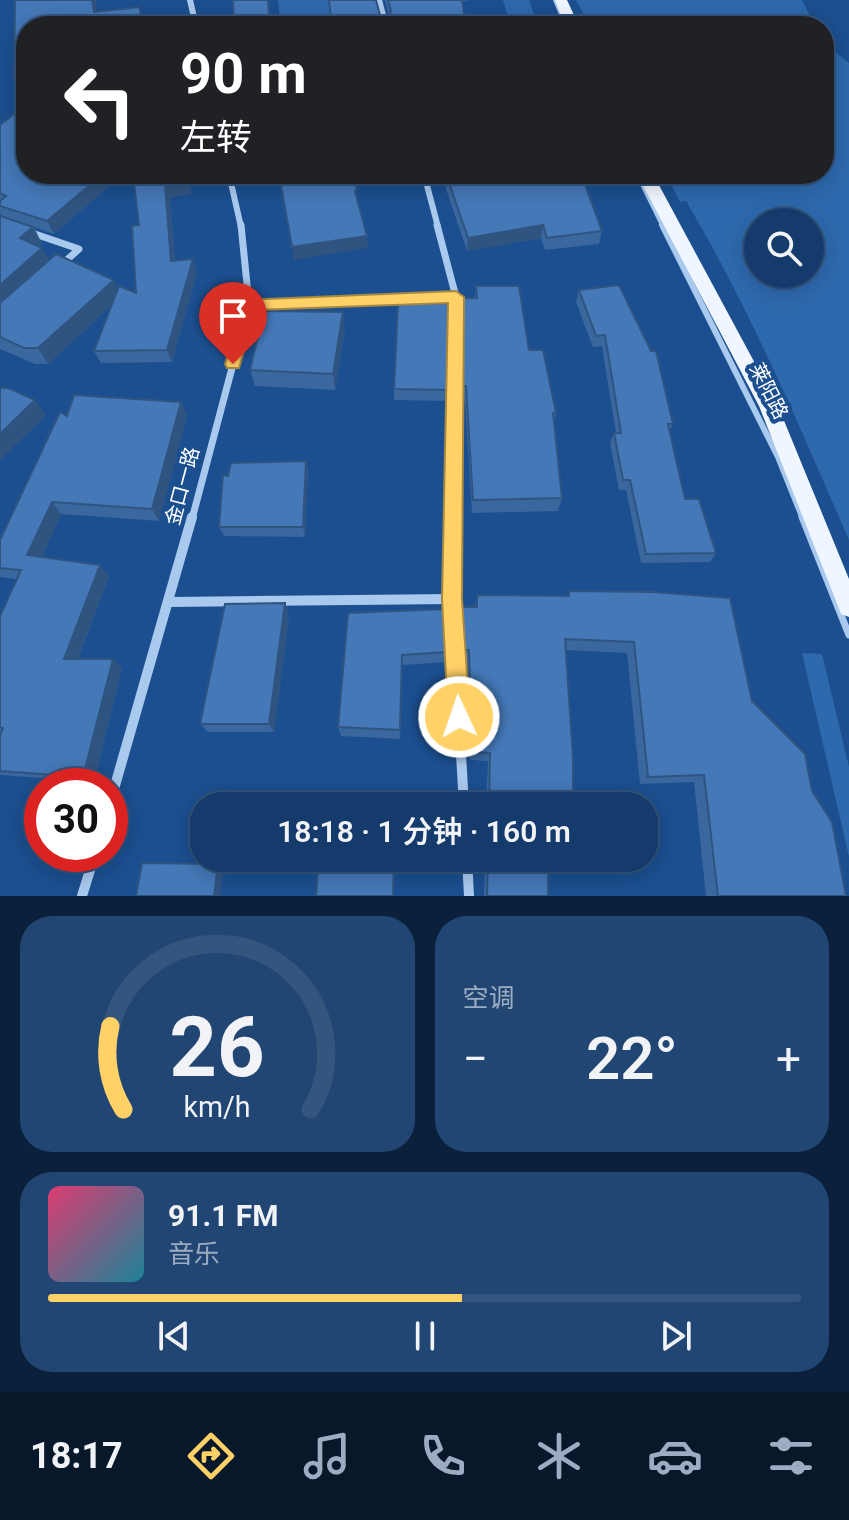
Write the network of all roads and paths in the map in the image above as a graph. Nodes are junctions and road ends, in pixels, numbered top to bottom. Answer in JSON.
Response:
{"nodes":[{"id":1,"x":231,"y":184,"type":"edge"},
{"id":2,"x":427,"y":184,"type":"edge"},
{"id":3,"x":642,"y":184,"type":"edge"},
{"id":4,"x":650,"y":184,"type":"edge"},
{"id":5,"x":13,"y":227,"type":"edge"},
{"id":6,"x":57,"y":269,"type":"edge"},
{"id":7,"x":456,"y":297,"type":"junction"},
{"id":8,"x":249,"y":304,"type":"junction"},
{"id":9,"x":452,"y":599,"type":"junction"},
{"id":10,"x":170,"y":602,"type":"junction"},
{"id":11,"x":849,"y":606,"type":"edge"},
{"id":12,"x":849,"y":635,"type":"edge"},
{"id":13,"x":120,"y":768,"type":"edge"},
{"id":14,"x":463,"y":792,"type":"edge"},
{"id":15,"x":89,"y":872,"type":"edge"},
{"id":16,"x":468,"y":872,"type":"edge"},
{"id":17,"x":82,"y":896,"type":"edge"},
{"id":18,"x":469,"y":896,"type":"edge"}],
"edges":[{"from":1,"to":8,"type":"street","name":"金口一路"},
{"from":2,"to":7,"type":"street"},
{"from":3,"to":12,"type":"lane","name":"莱阳路"},
{"from":4,"to":11,"type":"main road","name":"莱阳路"},
{"from":5,"to":6,"type":"street"},
{"from":7,"to":8,"type":"street"},
{"from":7,"to":9,"type":"street"},
{"from":8,"to":10,"type":"street","name":"金口一路"},
{"from":9,"to":10,"type":"street"},
{"from":9,"to":14,"type":"street"},
{"from":10,"to":13,"type":"street","name":"金口一路"},
{"from":15,"to":17,"type":"street"},
{"from":16,"to":18,"type":"street"}]}
